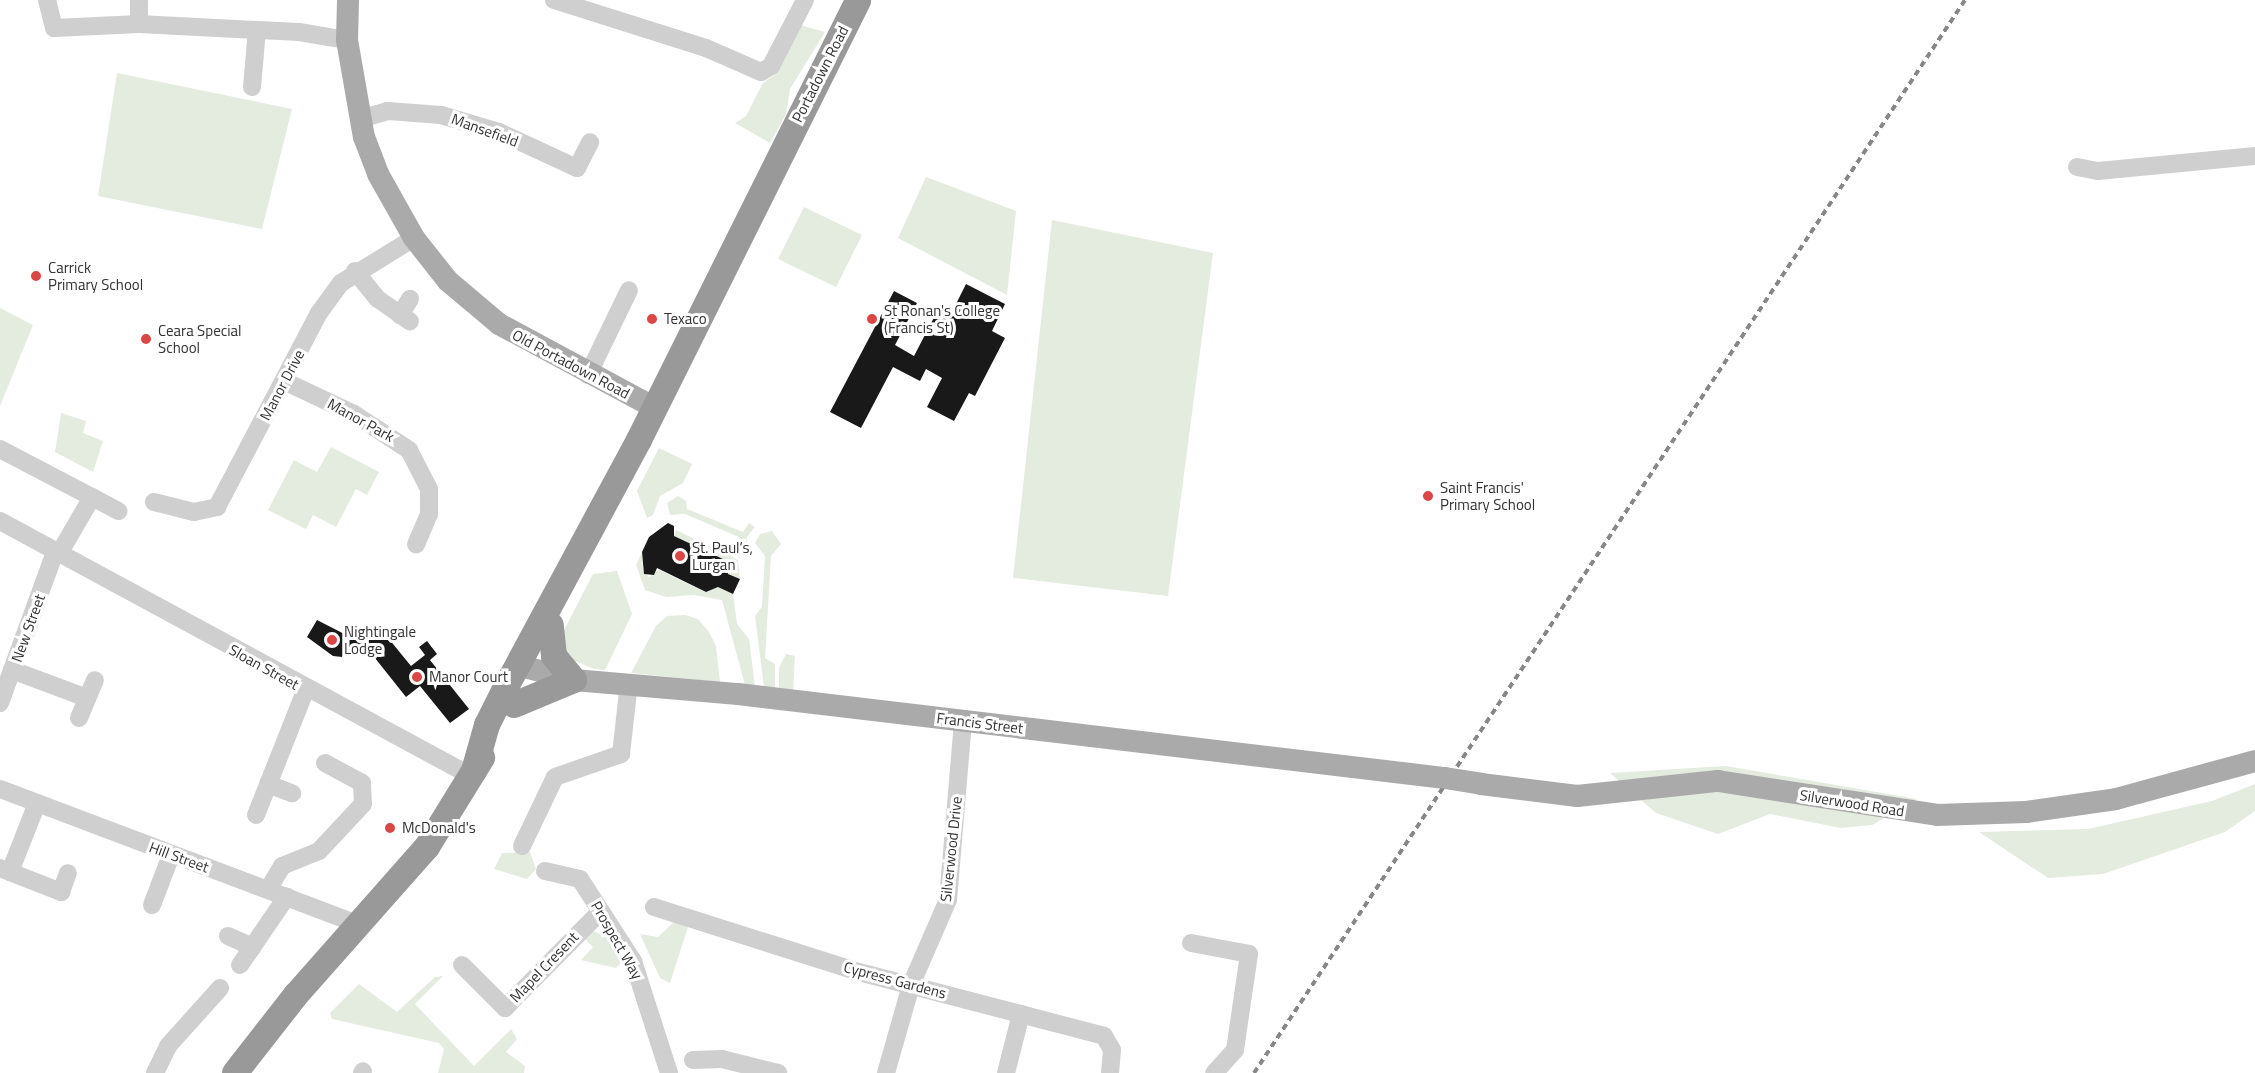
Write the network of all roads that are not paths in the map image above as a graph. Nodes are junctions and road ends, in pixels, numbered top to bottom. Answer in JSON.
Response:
{"nodes":[{"id":1,"x":47,"y":0,"type":"edge"},
{"id":2,"x":139,"y":0,"type":"edge"},
{"id":3,"x":348,"y":0,"type":"edge"},
{"id":4,"x":554,"y":0,"type":"edge"},
{"id":5,"x":805,"y":0,"type":"edge"},
{"id":6,"x":858,"y":0,"type":"edge"},
{"id":7,"x":139,"y":24,"type":"junction"},
{"id":8,"x":257,"y":30,"type":"junction"},
{"id":9,"x":347,"y":40,"type":"junction"},
{"id":10,"x":252,"y":87,"type":"dead end"},
{"id":11,"x":360,"y":119,"type":"junction"},
{"id":12,"x":590,"y":142,"type":"dead end"},
{"id":13,"x":2255,"y":156,"type":"edge"},
{"id":14,"x":2077,"y":167,"type":"dead end"},
{"id":15,"x":414,"y":238,"type":"junction"},
{"id":16,"x":355,"y":271,"type":"junction"},
{"id":17,"x":629,"y":290,"type":"dead end"},
{"id":18,"x":410,"y":299,"type":"dead end"},
{"id":19,"x":588,"y":375,"type":"junction"},
{"id":20,"x":284,"y":381,"type":"junction"},
{"id":21,"x":655,"y":408,"type":"junction"},
{"id":22,"x":0,"y":449,"type":"edge"},
{"id":23,"x":92,"y":497,"type":"junction"},
{"id":24,"x":154,"y":502,"type":"dead end"},
{"id":25,"x":117,"y":511,"type":"dead end"},
{"id":26,"x":0,"y":521,"type":"edge"},
{"id":27,"x":416,"y":544,"type":"dead end"},
{"id":28,"x":57,"y":553,"type":"junction"},
{"id":29,"x":565,"y":582,"type":"junction"},
{"id":30,"x":551,"y":625,"type":"junction"},
{"id":31,"x":524,"y":668,"type":"junction"},
{"id":32,"x":12,"y":670,"type":"junction"},
{"id":33,"x":94,"y":680,"type":"dead end"},
{"id":34,"x":574,"y":680,"type":"junction"},
{"id":35,"x":629,"y":683,"type":"junction"},
{"id":36,"x":306,"y":689,"type":"junction"},
{"id":37,"x":87,"y":698,"type":"junction"},
{"id":38,"x":0,"y":703,"type":"edge"},
{"id":39,"x":514,"y":705,"type":"junction"},
{"id":40,"x":79,"y":718,"type":"dead end"},
{"id":41,"x":963,"y":722,"type":"junction"},
{"id":42,"x":2255,"y":761,"type":"edge"},
{"id":43,"x":325,"y":763,"type":"dead end"},
{"id":44,"x":472,"y":774,"type":"junction"},
{"id":45,"x":1445,"y":778,"type":"joint"},
{"id":46,"x":268,"y":784,"type":"junction"},
{"id":47,"x":0,"y":789,"type":"edge"},
{"id":48,"x":292,"y":793,"type":"dead end"},
{"id":49,"x":37,"y":802,"type":"junction"},
{"id":50,"x":256,"y":815,"type":"dead end"},
{"id":51,"x":526,"y":844,"type":"dead end"},
{"id":52,"x":171,"y":855,"type":"junction"},
{"id":53,"x":5,"y":870,"type":"edge"},
{"id":54,"x":545,"y":871,"type":"dead end"},
{"id":55,"x":68,"y":873,"type":"dead end"},
{"id":56,"x":268,"y":888,"type":"junction"},
{"id":57,"x":287,"y":896,"type":"junction"},
{"id":58,"x":152,"y":905,"type":"dead end"},
{"id":59,"x":654,"y":907,"type":"dead end"},
{"id":60,"x":601,"y":911,"type":"junction"},
{"id":61,"x":357,"y":924,"type":"junction"},
{"id":62,"x":228,"y":936,"type":"dead end"},
{"id":63,"x":1191,"y":943,"type":"dead end"},
{"id":64,"x":253,"y":947,"type":"junction"},
{"id":65,"x":240,"y":965,"type":"dead end"},
{"id":66,"x":462,"y":965,"type":"dead end"},
{"id":67,"x":911,"y":985,"type":"junction"},
{"id":68,"x":220,"y":988,"type":"dead end"},
{"id":69,"x":1021,"y":1014,"type":"junction"},
{"id":70,"x":693,"y":1060,"type":"dead end"},
{"id":71,"x":1116,"y":1072,"type":"edge"},
{"id":72,"x":155,"y":1073,"type":"edge"},
{"id":73,"x":235,"y":1073,"type":"edge"},
{"id":74,"x":669,"y":1073,"type":"edge"},
{"id":75,"x":778,"y":1073,"type":"edge"},
{"id":76,"x":886,"y":1073,"type":"edge"},
{"id":77,"x":1006,"y":1073,"type":"edge"},
{"id":78,"x":1214,"y":1073,"type":"edge"}],
"edges":[{"from":1,"to":7,"type":"street"},
{"from":2,"to":7,"type":"street"},
{"from":3,"to":9,"type":"main road","name":"Old Portadown Road"},
{"from":4,"to":5,"type":"street"},
{"from":6,"to":21,"type":"highway","name":"Portadown Road"},
{"from":7,"to":8,"type":"street"},
{"from":8,"to":9,"type":"street"},
{"from":8,"to":10,"type":"street"},
{"from":9,"to":11,"type":"main road","name":"Old Portadown Road"},
{"from":11,"to":12,"type":"street","name":"Mansefield"},
{"from":11,"to":15,"type":"main road","name":"Old Portadown Road"},
{"from":13,"to":14,"type":"street"},
{"from":15,"to":16,"type":"street","name":"Manor Drive"},
{"from":15,"to":19,"type":"main road","name":"Old Portadown Road"},
{"from":16,"to":18,"type":"street"},
{"from":16,"to":20,"type":"street","name":"Manor Drive"},
{"from":17,"to":19,"type":"street"},
{"from":19,"to":21,"type":"main road","name":"Old Portadown Road"},
{"from":20,"to":24,"type":"street","name":"Manor Drive"},
{"from":20,"to":27,"type":"street","name":"Manor Park"},
{"from":21,"to":29,"type":"highway","name":"Portadown Road"},
{"from":22,"to":23,"type":"street"},
{"from":23,"to":25,"type":"street"},
{"from":23,"to":28,"type":"street"},
{"from":26,"to":28,"type":"street","name":"Sloan Street"},
{"from":28,"to":32,"type":"street","name":"New Street"},
{"from":28,"to":36,"type":"street","name":"Sloan Street"},
{"from":29,"to":30,"type":"highway"},
{"from":29,"to":31,"type":"highway"},
{"from":30,"to":31,"type":"highway"},
{"from":30,"to":34,"type":"highway"},
{"from":31,"to":34,"type":"main road","name":"Francis Street"},
{"from":31,"to":39,"type":"highway"},
{"from":31,"to":44,"type":"highway"},
{"from":32,"to":37,"type":"street"},
{"from":32,"to":38,"type":"street","name":"New Street"},
{"from":33,"to":37,"type":"street"},
{"from":34,"to":35,"type":"main road","name":"Francis Street"},
{"from":34,"to":39,"type":"highway"},
{"from":35,"to":41,"type":"main road","name":"Francis Street"},
{"from":35,"to":51,"type":"street"},
{"from":36,"to":44,"type":"street","name":"Sloan Street"},
{"from":36,"to":46,"type":"street"},
{"from":37,"to":40,"type":"street"},
{"from":39,"to":44,"type":"highway"},
{"from":41,"to":45,"type":"main road","name":"Francis Street"},
{"from":41,"to":67,"type":"street","name":"Silverwood Drive"},
{"from":42,"to":45,"type":"main road","name":"Silverwood Road","bridge":true},
{"from":43,"to":56,"type":"street"},
{"from":44,"to":61,"type":"highway"},
{"from":46,"to":48,"type":"street"},
{"from":46,"to":50,"type":"street"},
{"from":47,"to":49,"type":"street","name":"Hill Street"},
{"from":49,"to":52,"type":"street","name":"Hill Street"},
{"from":49,"to":53,"type":"street"},
{"from":52,"to":56,"type":"street","name":"Hill Street"},
{"from":52,"to":58,"type":"street"},
{"from":53,"to":55,"type":"street"},
{"from":54,"to":60,"type":"street","name":"Prospect Way"},
{"from":56,"to":57,"type":"street","name":"Hill Street"},
{"from":57,"to":61,"type":"street","name":"Hill Street"},
{"from":57,"to":64,"type":"street"},
{"from":59,"to":67,"type":"street","name":"Cypress Gardens"},
{"from":60,"to":66,"type":"street","name":"Mapel Cresent"},
{"from":60,"to":74,"type":"street","name":"Prospect Way"},
{"from":61,"to":73,"type":"highway"},
{"from":62,"to":64,"type":"street"},
{"from":63,"to":78,"type":"street"},
{"from":64,"to":65,"type":"street"},
{"from":67,"to":69,"type":"street","name":"Cypress Gardens"},
{"from":67,"to":76,"type":"street","name":"Silverwood Drive"},
{"from":68,"to":72,"type":"street"},
{"from":69,"to":71,"type":"street","name":"Cypress Gardens"},
{"from":69,"to":77,"type":"street"},
{"from":70,"to":75,"type":"street"}]}
